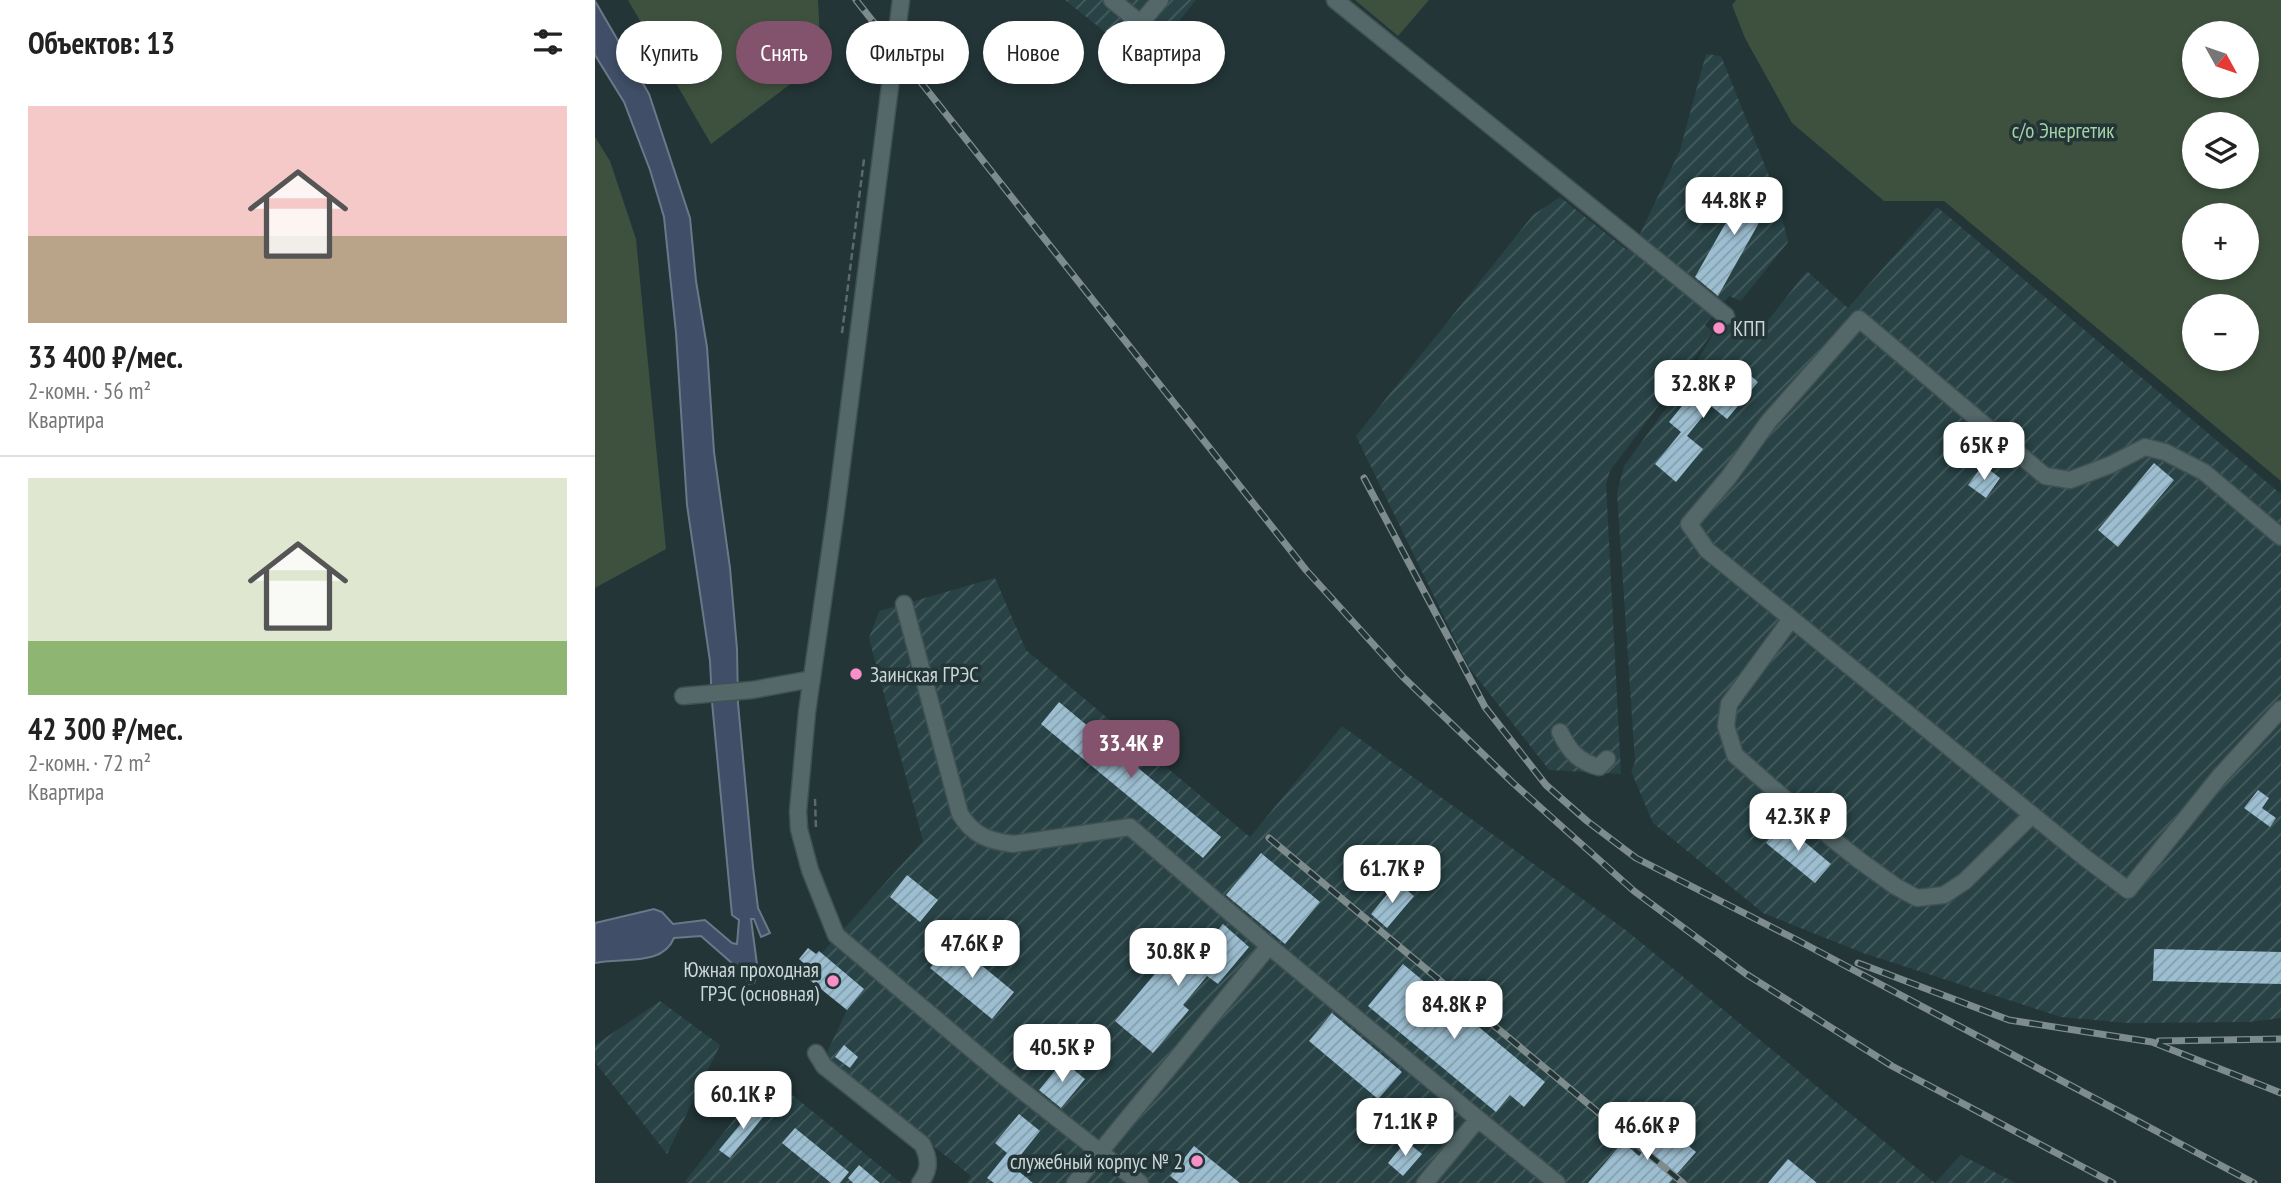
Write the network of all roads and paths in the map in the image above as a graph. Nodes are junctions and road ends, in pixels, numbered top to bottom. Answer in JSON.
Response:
{"nodes":[{"id":1,"x":901,"y":0,"type":"edge"},
{"id":2,"x":1112,"y":0,"type":"edge"},
{"id":3,"x":1160,"y":0,"type":"edge"},
{"id":4,"x":1335,"y":0,"type":"edge"},
{"id":5,"x":1138,"y":21,"type":"edge"},
{"id":6,"x":1142,"y":21,"type":"edge"},
{"id":7,"x":1726,"y":316,"type":"dead end"},
{"id":8,"x":2281,"y":537,"type":"edge"},
{"id":9,"x":904,"y":604,"type":"dead end"},
{"id":10,"x":1791,"y":618,"type":"junction"},
{"id":11,"x":812,"y":679,"type":"junction"},
{"id":12,"x":683,"y":696,"type":"dead end"},
{"id":13,"x":2281,"y":709,"type":"edge"},
{"id":14,"x":1560,"y":732,"type":"dead end"},
{"id":15,"x":1607,"y":759,"type":"dead end"},
{"id":16,"x":2032,"y":815,"type":"junction"},
{"id":17,"x":1269,"y":946,"type":"junction"},
{"id":18,"x":816,"y":1053,"type":"dead end"},
{"id":19,"x":1478,"y":1118,"type":"junction"},
{"id":20,"x":1101,"y":1152,"type":"junction"},
{"id":21,"x":920,"y":1183,"type":"edge"},
{"id":22,"x":1075,"y":1183,"type":"edge"},
{"id":23,"x":1140,"y":1183,"type":"edge"},
{"id":24,"x":1425,"y":1183,"type":"edge"},
{"id":25,"x":1557,"y":1183,"type":"edge"}],
"edges":[{"from":1,"to":11,"type":"street"},
{"from":2,"to":5,"type":"street"},
{"from":3,"to":6,"type":"street"},
{"from":4,"to":7,"type":"street"},
{"from":8,"to":10,"type":"street"},
{"from":9,"to":17,"type":"street"},
{"from":10,"to":16,"type":"street"},
{"from":10,"to":16,"type":"street"},
{"from":11,"to":12,"type":"street"},
{"from":11,"to":20,"type":"street"},
{"from":13,"to":16,"type":"street"},
{"from":14,"to":15,"type":"street"},
{"from":17,"to":19,"type":"street"},
{"from":17,"to":20,"type":"street"},
{"from":18,"to":21,"type":"street"},
{"from":19,"to":24,"type":"street"},
{"from":19,"to":25,"type":"street"},
{"from":20,"to":22,"type":"street"},
{"from":20,"to":23,"type":"street"}]}
